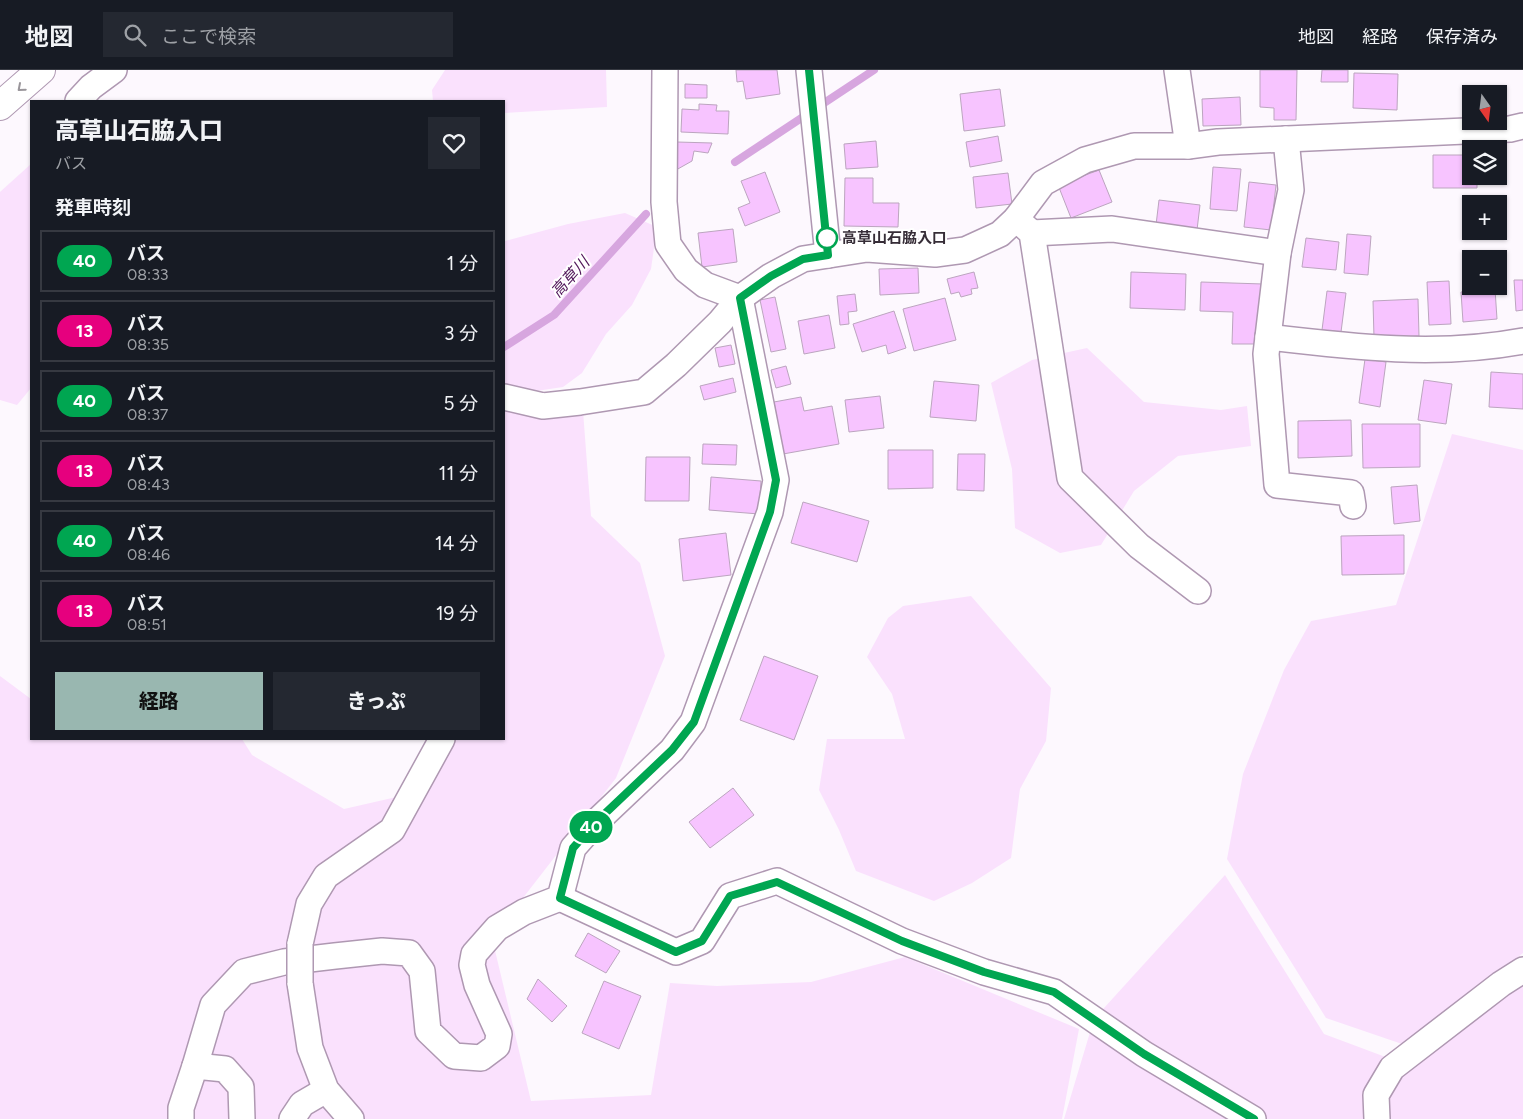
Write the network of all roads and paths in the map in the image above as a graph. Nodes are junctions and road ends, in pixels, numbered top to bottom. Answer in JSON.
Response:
{"nodes":[{"id":1,"x":41,"y":70,"type":"edge"},
{"id":2,"x":114,"y":70,"type":"edge"},
{"id":3,"x":665,"y":70,"type":"edge"},
{"id":4,"x":1177,"y":70,"type":"edge"},
{"id":5,"x":810,"y":81,"type":"edge"},
{"id":6,"x":79,"y":100,"type":"edge"},
{"id":7,"x":0,"y":106,"type":"edge"},
{"id":8,"x":1523,"y":126,"type":"edge"},
{"id":9,"x":1286,"y":139,"type":"junction"},
{"id":10,"x":1188,"y":146,"type":"junction"},
{"id":11,"x":1024,"y":226,"type":"junction"},
{"id":12,"x":1278,"y":253,"type":"junction"},
{"id":13,"x":828,"y":255,"type":"junction"},
{"id":14,"x":740,"y":298,"type":"junction"},
{"id":15,"x":1268,"y":337,"type":"junction"},
{"id":16,"x":1523,"y":340,"type":"edge"},
{"id":17,"x":505,"y":397,"type":"edge"},
{"id":18,"x":1353,"y":506,"type":"dead end"},
{"id":19,"x":1198,"y":590,"type":"dead end"},
{"id":20,"x":441,"y":740,"type":"edge"},
{"id":21,"x":560,"y":898,"type":"junction"},
{"id":22,"x":1523,"y":970,"type":"edge"},
{"id":23,"x":195,"y":1066,"type":"junction"},
{"id":24,"x":326,"y":1090,"type":"junction"},
{"id":25,"x":181,"y":1119,"type":"edge"},
{"id":26,"x":242,"y":1119,"type":"edge"},
{"id":27,"x":292,"y":1119,"type":"edge"},
{"id":28,"x":351,"y":1119,"type":"edge"},
{"id":29,"x":1254,"y":1119,"type":"edge"},
{"id":30,"x":1377,"y":1119,"type":"edge"}],
"edges":[{"from":1,"to":7,"type":"highway","one_way":true},
{"from":2,"to":6,"type":"street"},
{"from":3,"to":14,"type":"street"},
{"from":4,"to":10,"type":"street"},
{"from":5,"to":13,"type":"street"},
{"from":8,"to":9,"type":"street"},
{"from":9,"to":10,"type":"street"},
{"from":9,"to":12,"type":"street"},
{"from":10,"to":11,"type":"street"},
{"from":11,"to":12,"type":"street"},
{"from":11,"to":13,"type":"street"},
{"from":11,"to":19,"type":"street"},
{"from":12,"to":15,"type":"street"},
{"from":13,"to":14,"type":"street"},
{"from":14,"to":17,"type":"street"},
{"from":14,"to":21,"type":"street"},
{"from":15,"to":16,"type":"street"},
{"from":15,"to":18,"type":"street"},
{"from":20,"to":24,"type":"street","bridge":true},
{"from":21,"to":23,"type":"street"},
{"from":21,"to":29,"type":"street"},
{"from":22,"to":30,"type":"street"},
{"from":23,"to":25,"type":"street"},
{"from":23,"to":26,"type":"street"},
{"from":24,"to":27,"type":"street"},
{"from":24,"to":28,"type":"street"}]}
